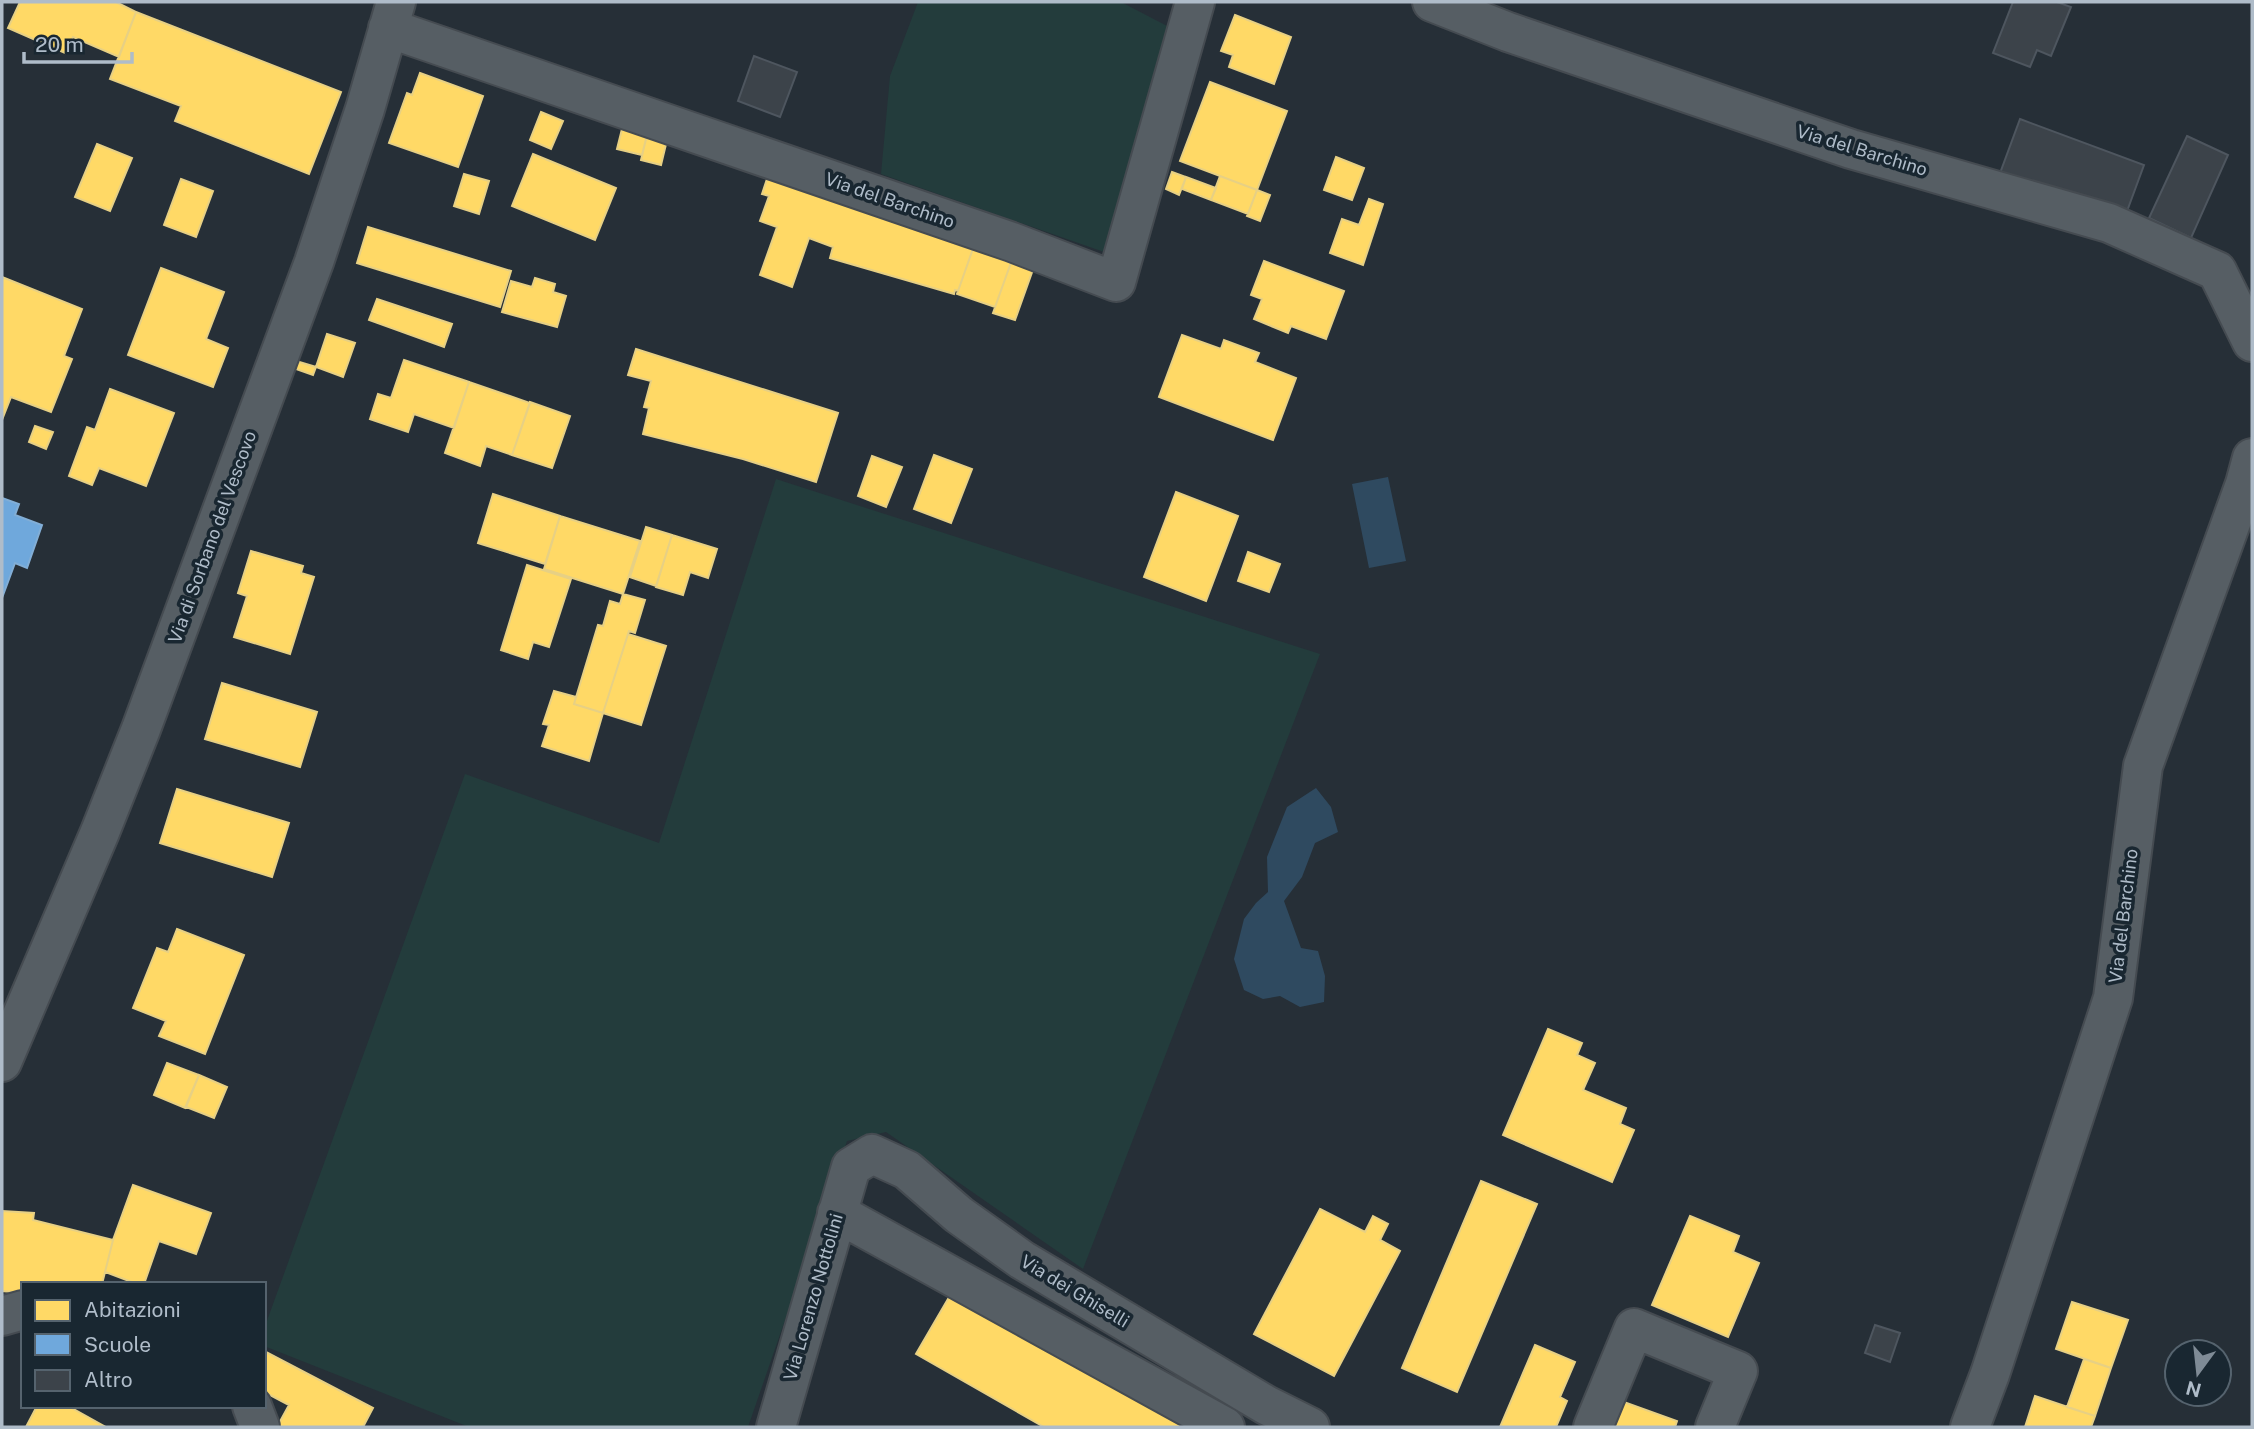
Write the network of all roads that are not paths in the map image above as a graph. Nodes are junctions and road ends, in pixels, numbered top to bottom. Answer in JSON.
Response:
{"nodes":[{"id":1,"x":1195,"y":2,"type":"edge"},
{"id":2,"x":1432,"y":2,"type":"edge"},
{"id":3,"x":392,"y":15,"type":"edge"},
{"id":4,"x":2252,"y":342,"type":"edge"},
{"id":5,"x":2252,"y":458,"type":"edge"},
{"id":6,"x":2,"y":1062,"type":"edge"},
{"id":7,"x":850,"y":1167,"type":"joint"},
{"id":8,"x":837,"y":1213,"type":"junction"},
{"id":9,"x":21,"y":1311,"type":"edge"},
{"id":10,"x":2,"y":1316,"type":"edge"},
{"id":11,"x":253,"y":1408,"type":"edge"},
{"id":12,"x":260,"y":1427,"type":"edge"},
{"id":13,"x":776,"y":1427,"type":"edge"},
{"id":14,"x":1225,"y":1427,"type":"edge"},
{"id":15,"x":1310,"y":1427,"type":"edge"},
{"id":16,"x":1593,"y":1427,"type":"edge"},
{"id":17,"x":1715,"y":1427,"type":"edge"},
{"id":18,"x":1970,"y":1427,"type":"edge"}],
"edges":[{"from":1,"to":3,"type":"street","name":"Via del Barchino"},
{"from":2,"to":4,"type":"street","name":"Via del Barchino"},
{"from":3,"to":6,"type":"street","name":"Via di Sorbano del Vescovo"},
{"from":5,"to":18,"type":"street","name":"Via del Barchino"},
{"from":7,"to":8,"type":"street","name":"Via Lorenzo Nottolini"},
{"from":7,"to":15,"type":"street","name":"Via dei Ghiselli"},
{"from":8,"to":13,"type":"street","name":"Via Lorenzo Nottolini"},
{"from":8,"to":14,"type":"street"},
{"from":9,"to":10,"type":"street"},
{"from":11,"to":12,"type":"street"},
{"from":16,"to":17,"type":"street"}]}
